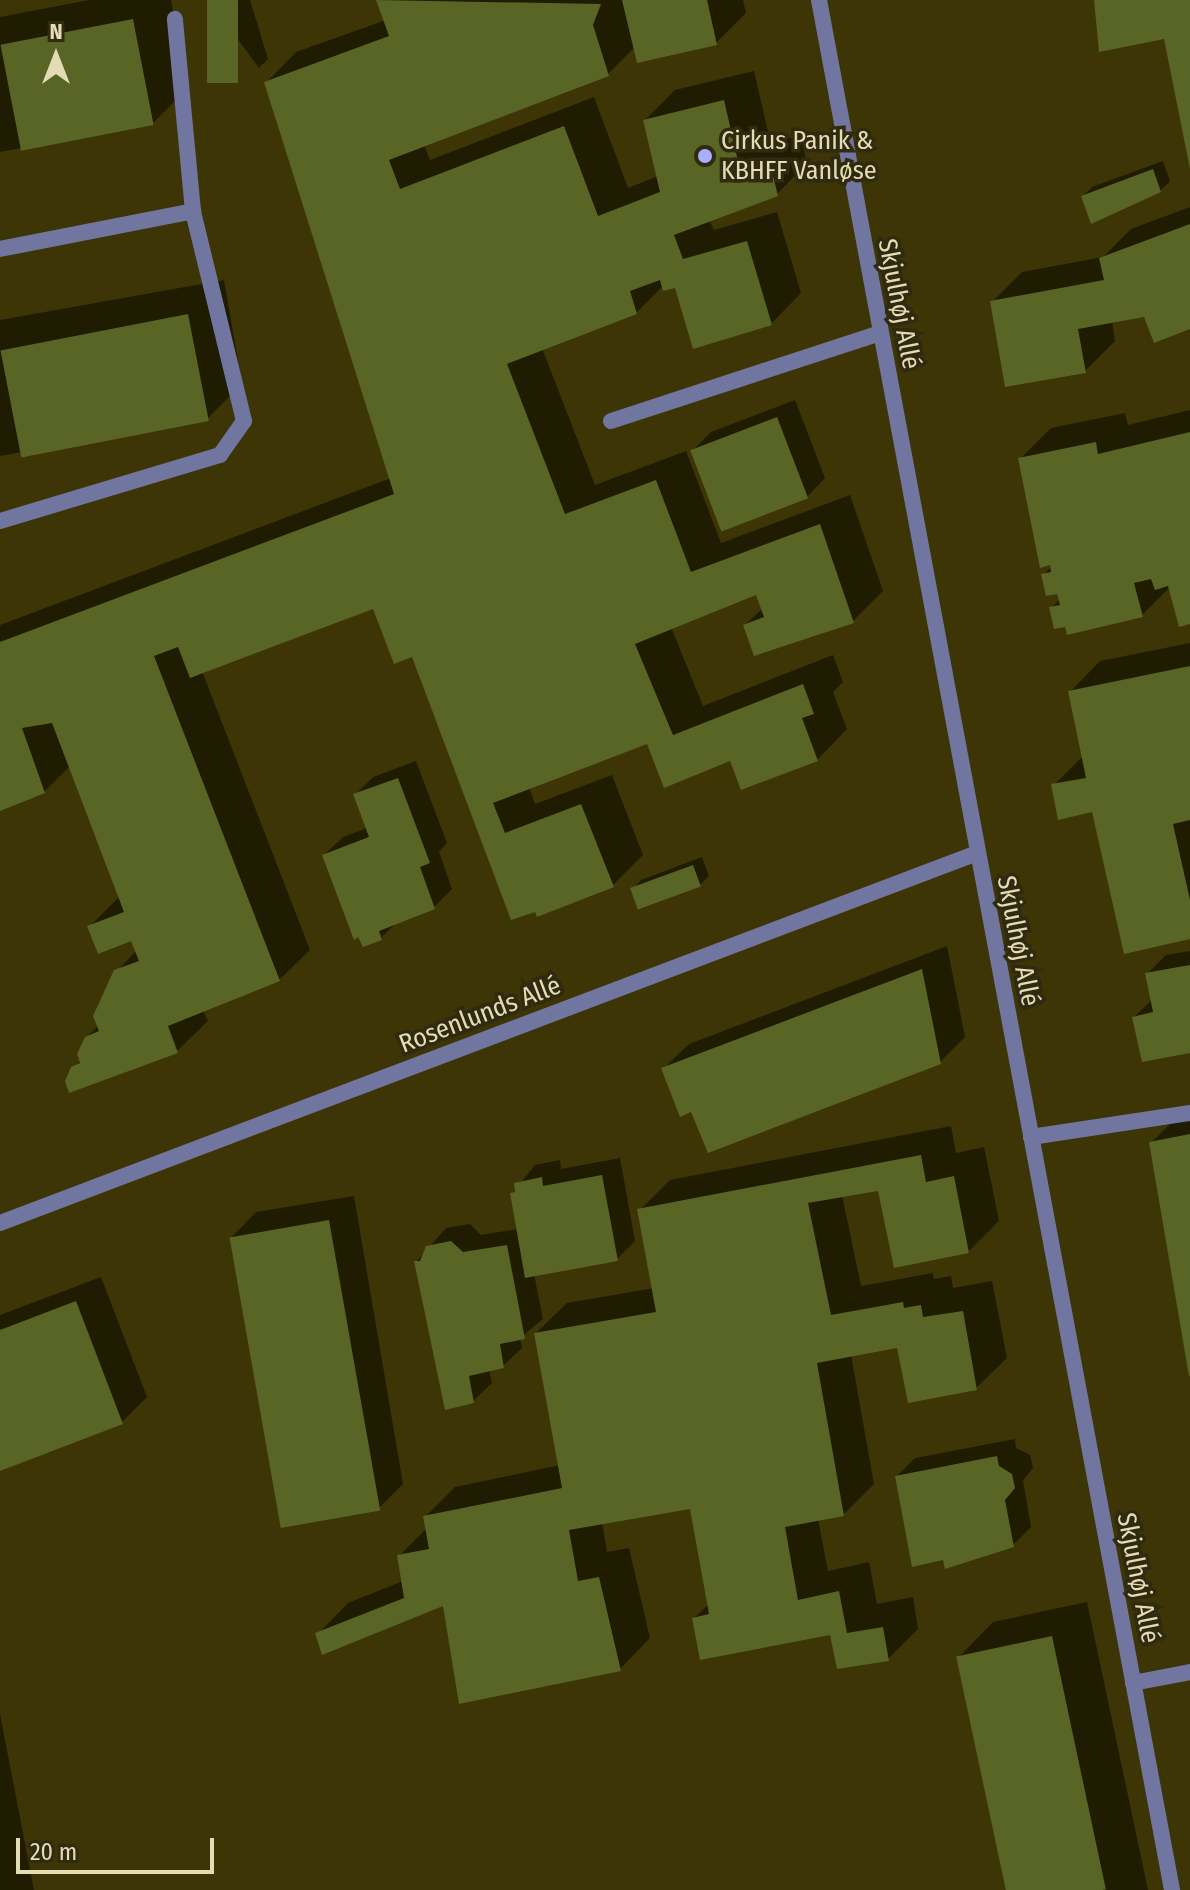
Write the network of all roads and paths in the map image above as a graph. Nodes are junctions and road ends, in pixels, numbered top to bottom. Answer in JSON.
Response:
{"nodes":[{"id":1,"x":819,"y":0,"type":"edge"},
{"id":2,"x":175,"y":19,"type":"dead end"},
{"id":3,"x":193,"y":211,"type":"junction"},
{"id":4,"x":0,"y":249,"type":"edge"},
{"id":5,"x":880,"y":333,"type":"junction"},
{"id":6,"x":611,"y":421,"type":"dead end"},
{"id":7,"x":0,"y":521,"type":"edge"},
{"id":8,"x":977,"y":853,"type":"junction"},
{"id":9,"x":1190,"y":1113,"type":"edge"},
{"id":10,"x":1031,"y":1137,"type":"junction"},
{"id":11,"x":0,"y":1223,"type":"edge"},
{"id":12,"x":1190,"y":1672,"type":"edge"},
{"id":13,"x":1133,"y":1683,"type":"junction"},
{"id":14,"x":1172,"y":1890,"type":"edge"}],
"edges":[{"from":1,"to":5,"type":"street","name":"Skjulhøj Allé"},
{"from":2,"to":3,"type":"street"},
{"from":3,"to":4,"type":"street"},
{"from":3,"to":7,"type":"street"},
{"from":5,"to":6,"type":"street"},
{"from":5,"to":8,"type":"street","name":"Skjulhøj Allé"},
{"from":8,"to":10,"type":"street","name":"Skjulhøj Allé"},
{"from":8,"to":11,"type":"street","name":"Rosenlunds Allé"},
{"from":9,"to":10,"type":"street"},
{"from":10,"to":13,"type":"street","name":"Skjulhøj Allé"},
{"from":12,"to":13,"type":"street"},
{"from":13,"to":14,"type":"street","name":"Skjulhøj Allé"}]}
